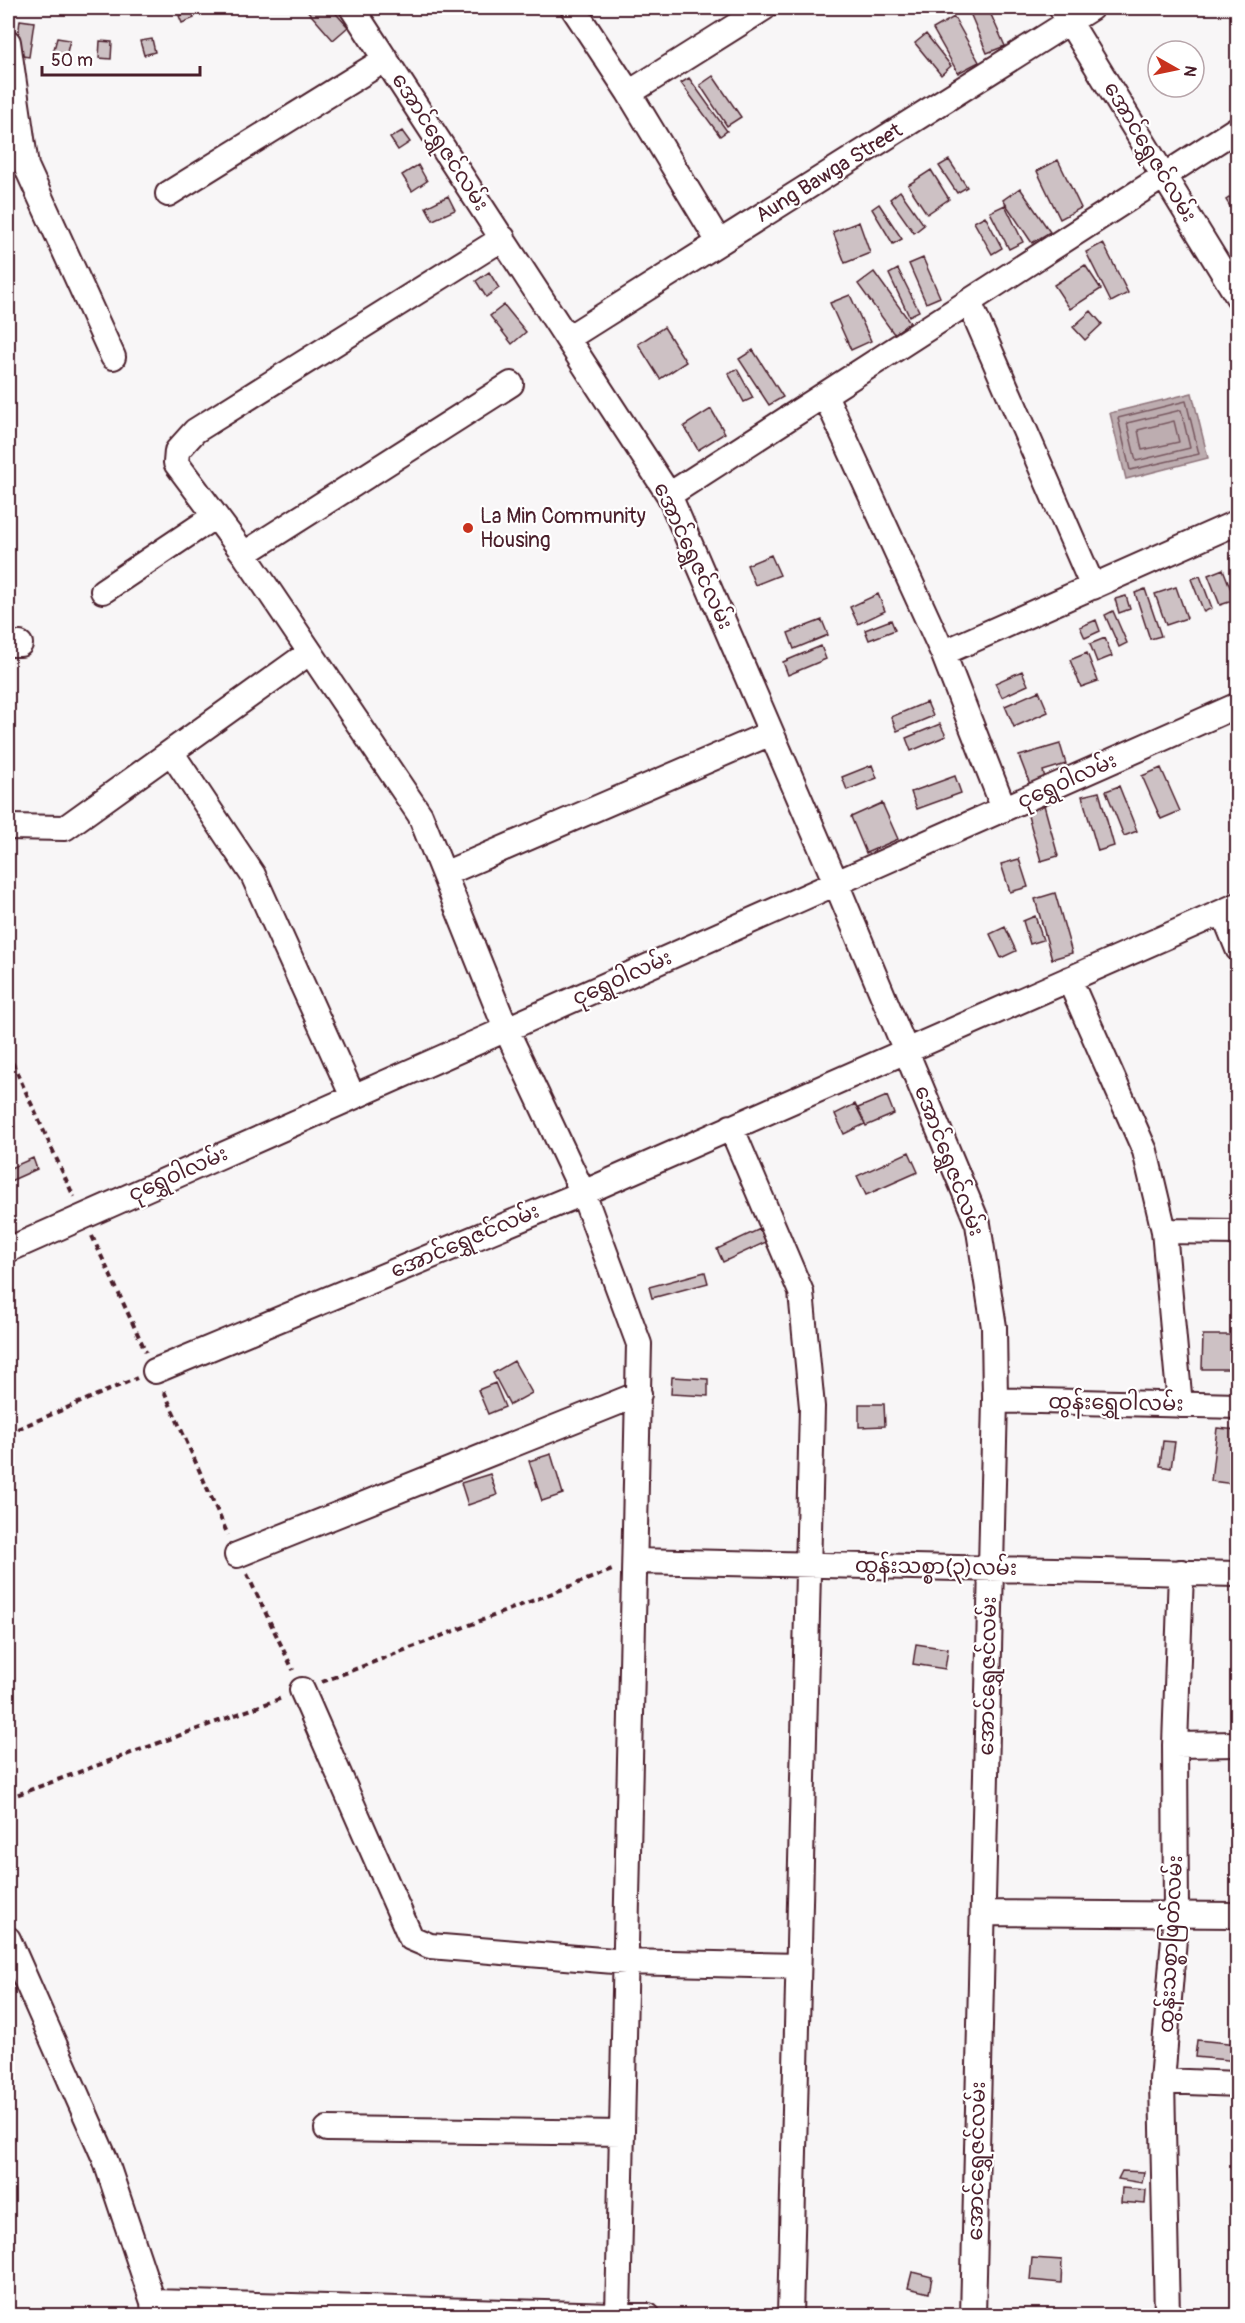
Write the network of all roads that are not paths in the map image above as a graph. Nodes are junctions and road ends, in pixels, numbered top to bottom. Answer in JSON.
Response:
{"nodes":[{"id":1,"x":352,"y":8,"type":"edge"},
{"id":2,"x":573,"y":8,"type":"edge"},
{"id":3,"x":764,"y":8,"type":"edge"},
{"id":4,"x":1091,"y":8,"type":"edge"},
{"id":5,"x":1066,"y":14,"type":"edge"},
{"id":6,"x":8,"y":42,"type":"edge"},
{"id":7,"x":386,"y":59,"type":"junction"},
{"id":8,"x":628,"y":93,"type":"junction"},
{"id":9,"x":1238,"y":128,"type":"edge"},
{"id":10,"x":1164,"y":176,"type":"junction"},
{"id":11,"x":168,"y":194,"type":"dead end"},
{"id":12,"x":503,"y":238,"type":"junction"},
{"id":13,"x":718,"y":242,"type":"junction"},
{"id":14,"x":1238,"y":297,"type":"edge"},
{"id":15,"x":969,"y":302,"type":"junction"},
{"id":16,"x":568,"y":338,"type":"junction"},
{"id":17,"x":113,"y":357,"type":"dead end"},
{"id":18,"x":511,"y":384,"type":"dead end"},
{"id":19,"x":825,"y":395,"type":"junction"},
{"id":20,"x":669,"y":495,"type":"junction"},
{"id":21,"x":215,"y":516,"type":"junction"},
{"id":22,"x":1238,"y":522,"type":"edge"},
{"id":23,"x":244,"y":554,"type":"junction"},
{"id":24,"x":1093,"y":587,"type":"junction"},
{"id":25,"x":103,"y":591,"type":"dead end"},
{"id":26,"x":310,"y":652,"type":"junction"},
{"id":27,"x":943,"y":653,"type":"junction"},
{"id":28,"x":1238,"y":705,"type":"edge"},
{"id":29,"x":771,"y":733,"type":"junction"},
{"id":30,"x":171,"y":752,"type":"junction"},
{"id":31,"x":1004,"y":808,"type":"junction"},
{"id":32,"x":8,"y":827,"type":"edge"},
{"id":33,"x":444,"y":874,"type":"junction"},
{"id":34,"x":836,"y":883,"type":"junction"},
{"id":35,"x":1230,"y":909,"type":"edge"},
{"id":36,"x":1238,"y":949,"type":"edge"},
{"id":37,"x":1069,"y":980,"type":"junction"},
{"id":38,"x":506,"y":1029,"type":"junction"},
{"id":39,"x":907,"y":1051,"type":"junction"},
{"id":40,"x":353,"y":1097,"type":"junction"},
{"id":41,"x":731,"y":1127,"type":"junction"},
{"id":42,"x":583,"y":1192,"type":"junction"},
{"id":43,"x":1164,"y":1231,"type":"junction"},
{"id":44,"x":1238,"y":1232,"type":"edge"},
{"id":45,"x":8,"y":1250,"type":"edge"},
{"id":46,"x":155,"y":1371,"type":"road end"},
{"id":47,"x":639,"y":1394,"type":"junction"},
{"id":48,"x":995,"y":1400,"type":"junction"},
{"id":49,"x":1180,"y":1405,"type":"junction"},
{"id":50,"x":1238,"y":1406,"type":"edge"},
{"id":51,"x":237,"y":1555,"type":"dead end"},
{"id":52,"x":635,"y":1561,"type":"junction"},
{"id":53,"x":808,"y":1564,"type":"junction"},
{"id":54,"x":991,"y":1568,"type":"junction"},
{"id":55,"x":1181,"y":1572,"type":"junction"},
{"id":56,"x":1238,"y":1574,"type":"edge"},
{"id":57,"x":302,"y":1690,"type":"dead end"},
{"id":58,"x":1238,"y":1744,"type":"edge"},
{"id":59,"x":1175,"y":1745,"type":"junction"},
{"id":60,"x":983,"y":1913,"type":"junction"},
{"id":61,"x":1176,"y":1915,"type":"junction"},
{"id":62,"x":1238,"y":1915,"type":"edge"},
{"id":63,"x":8,"y":1939,"type":"edge"},
{"id":64,"x":626,"y":1962,"type":"junction"},
{"id":65,"x":798,"y":1966,"type":"junction"},
{"id":66,"x":1162,"y":2081,"type":"junction"},
{"id":67,"x":1238,"y":2084,"type":"edge"},
{"id":68,"x":327,"y":2129,"type":"dead end"},
{"id":69,"x":622,"y":2133,"type":"junction"},
{"id":70,"x":153,"y":2309,"type":"edge"},
{"id":71,"x":363,"y":2311,"type":"edge"},
{"id":72,"x":618,"y":2315,"type":"edge"},
{"id":73,"x":648,"y":2316,"type":"edge"},
{"id":74,"x":790,"y":2316,"type":"edge"},
{"id":75,"x":973,"y":2316,"type":"edge"},
{"id":76,"x":1167,"y":2316,"type":"edge"}],
"edges":[{"from":1,"to":7,"type":"street","name":"အောင်ရွှေဇင်လမ်း"},
{"from":2,"to":8,"type":"street"},
{"from":3,"to":8,"type":"street"},
{"from":4,"to":5,"type":"street","name":"Aung Bawga Street"},
{"from":5,"to":10,"type":"street","name":"အောင်ရွှေဇင်လမ်း"},
{"from":5,"to":13,"type":"street","name":"Aung Bawga Street"},
{"from":6,"to":17,"type":"street"},
{"from":7,"to":11,"type":"street"},
{"from":7,"to":12,"type":"street","name":"အောင်ရွှေဇင်လမ်း"},
{"from":8,"to":13,"type":"street"},
{"from":9,"to":10,"type":"street"},
{"from":10,"to":14,"type":"street","name":"အောင်ရွှေဇင်လမ်း"},
{"from":10,"to":15,"type":"street"},
{"from":12,"to":16,"type":"street","name":"အောင်ရွှေဇင်လမ်း"},
{"from":12,"to":21,"type":"street"},
{"from":13,"to":16,"type":"street","name":"Aung Bawga Street"},
{"from":15,"to":19,"type":"street"},
{"from":15,"to":24,"type":"street"},
{"from":16,"to":20,"type":"street","name":"အောင်ရွှေဇင်လမ်း"},
{"from":18,"to":23,"type":"street"},
{"from":19,"to":20,"type":"street"},
{"from":19,"to":27,"type":"street"},
{"from":20,"to":29,"type":"street","name":"အောင်ရွှေဇင်လမ်း"},
{"from":21,"to":23,"type":"street"},
{"from":21,"to":25,"type":"street"},
{"from":22,"to":24,"type":"street"},
{"from":23,"to":26,"type":"street"},
{"from":24,"to":27,"type":"street"},
{"from":26,"to":30,"type":"street"},
{"from":26,"to":33,"type":"street"},
{"from":27,"to":31,"type":"street"},
{"from":28,"to":31,"type":"street","name":"ငုရွှေဝါလမ်း"},
{"from":29,"to":33,"type":"street"},
{"from":29,"to":34,"type":"street","name":"အောင်ရွှေဇင်လမ်း"},
{"from":30,"to":32,"type":"street"},
{"from":30,"to":40,"type":"street"},
{"from":31,"to":34,"type":"street","name":"ငုရွှေဝါလမ်း"},
{"from":33,"to":38,"type":"street"},
{"from":34,"to":38,"type":"street","name":"ငုရွှေဝါလမ်း"},
{"from":34,"to":39,"type":"street","name":"အောင်ရွှေဇင်လမ်း"},
{"from":35,"to":36,"type":"street"},
{"from":35,"to":37,"type":"street","name":"အောင်ရွှေဇင်လမ်း"},
{"from":37,"to":39,"type":"street","name":"အောင်ရွှေဇင်လမ်း"},
{"from":37,"to":43,"type":"street"},
{"from":38,"to":40,"type":"street","name":"ငုရွှေဝါလမ်း"},
{"from":38,"to":42,"type":"street"},
{"from":39,"to":41,"type":"street","name":"အောင်ရွှေဇင်လမ်း"},
{"from":39,"to":48,"type":"street","name":"အောင်ရွှေဇင်လမ်း"},
{"from":40,"to":45,"type":"street","name":"ငုရွှေဝါလမ်း"},
{"from":41,"to":42,"type":"street","name":"အောင်ရွှေဇင်လမ်း"},
{"from":41,"to":53,"type":"street"},
{"from":42,"to":46,"type":"street","name":"အောင်ရွှေဇင်လမ်း"},
{"from":42,"to":47,"type":"street"},
{"from":43,"to":44,"type":"street"},
{"from":43,"to":49,"type":"street"},
{"from":47,"to":51,"type":"street"},
{"from":47,"to":52,"type":"street"},
{"from":48,"to":49,"type":"street","name":"ထွန်းရွှေဝါလမ်း"},
{"from":48,"to":54,"type":"street","name":"အောင်ရွှေဇင်လမ်း"},
{"from":49,"to":50,"type":"street","name":"ထွန်းရွှေဝါလမ်း"},
{"from":52,"to":53,"type":"street","name":"ထွန်းသစ္စာ(၃)လမ်း"},
{"from":52,"to":64,"type":"street"},
{"from":53,"to":54,"type":"street","name":"ထွန်းသစ္စာ(၃)လမ်း"},
{"from":53,"to":65,"type":"street"},
{"from":54,"to":55,"type":"street","name":"ထွန်းသစ္စာ(၃)လမ်း"},
{"from":54,"to":60,"type":"street","name":"အောင်ရွှေဇင်လမ်း"},
{"from":55,"to":56,"type":"street","name":"ထွန်းသစ္စာ(၃)လမ်း"},
{"from":55,"to":59,"type":"street","name":"ထွန်းသစ္စာဖြတ်လမ်း"},
{"from":57,"to":64,"type":"street"},
{"from":58,"to":59,"type":"street"},
{"from":59,"to":61,"type":"street","name":"ထွန်းသစ္စာဖြတ်လမ်း"},
{"from":60,"to":61,"type":"street"},
{"from":60,"to":75,"type":"street","name":"အောင်ရွှေဇင်လမ်း"},
{"from":61,"to":62,"type":"street"},
{"from":61,"to":66,"type":"street","name":"ထွန်းသစ္စာဖြတ်လမ်း"},
{"from":63,"to":70,"type":"street"},
{"from":64,"to":65,"type":"street"},
{"from":64,"to":69,"type":"street"},
{"from":65,"to":74,"type":"street"},
{"from":66,"to":67,"type":"street"},
{"from":66,"to":76,"type":"street","name":"ထွန်းသစ္စာဖြတ်လမ်း"},
{"from":68,"to":69,"type":"street"},
{"from":69,"to":72,"type":"street"},
{"from":70,"to":71,"type":"street"},
{"from":71,"to":72,"type":"street"},
{"from":72,"to":73,"type":"street"}]}
